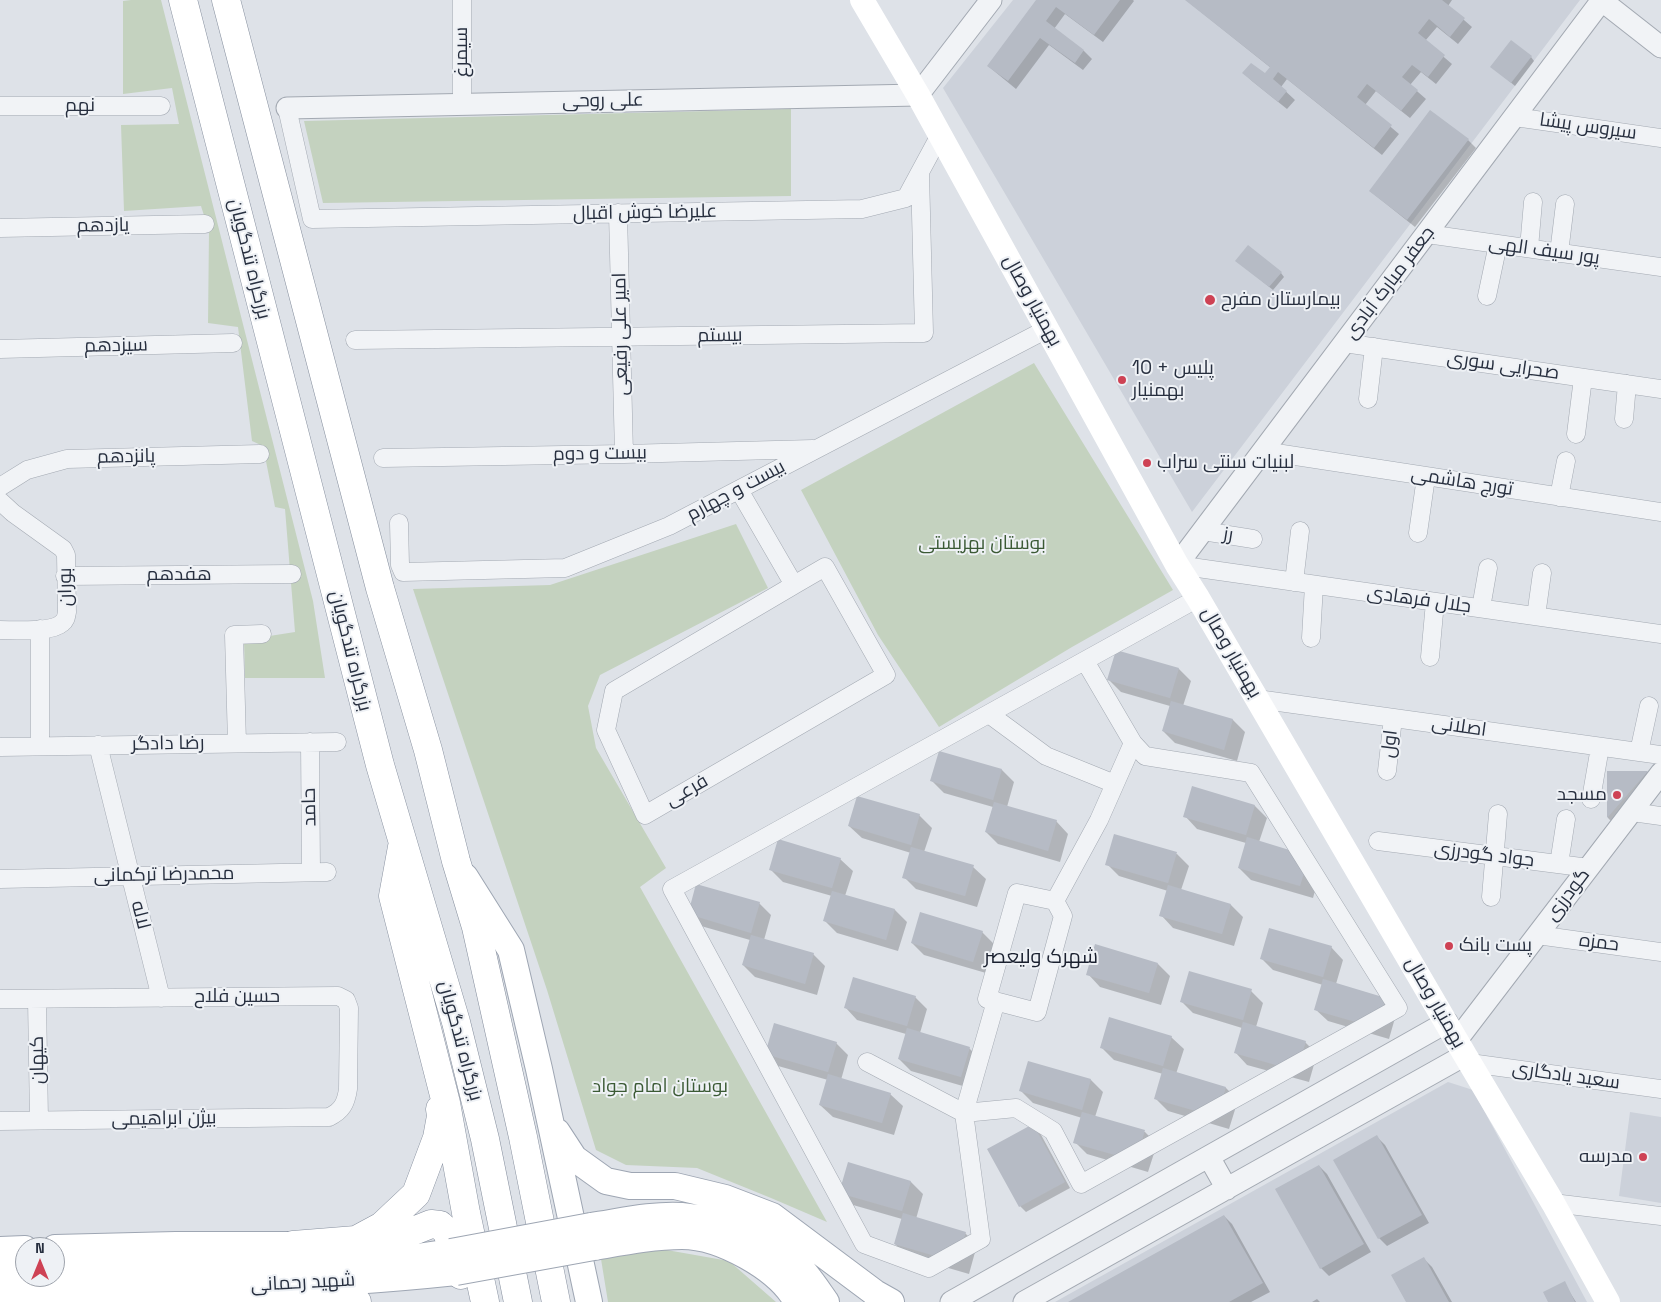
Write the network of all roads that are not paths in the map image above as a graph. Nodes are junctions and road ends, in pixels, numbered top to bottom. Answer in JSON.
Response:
{"nodes":[{"id":1,"x":183,"y":0,"type":"edge"},
{"id":2,"x":226,"y":0,"type":"edge"},
{"id":3,"x":462,"y":0,"type":"edge"},
{"id":4,"x":862,"y":0,"type":"edge"},
{"id":5,"x":991,"y":0,"type":"edge"},
{"id":6,"x":1602,"y":0,"type":"edge"},
{"id":7,"x":1640,"y":30,"type":"junction"},
{"id":8,"x":1661,"y":33,"type":"edge"},
{"id":9,"x":1661,"y":47,"type":"edge"},
{"id":10,"x":918,"y":95,"type":"junction"},
{"id":11,"x":462,"y":104,"type":"junction"},
{"id":12,"x":0,"y":106,"type":"edge"},
{"id":13,"x":161,"y":106,"type":"dead end"},
{"id":14,"x":287,"y":108,"type":"joint"},
{"id":15,"x":1515,"y":117,"type":"junction"},
{"id":16,"x":940,"y":135,"type":"junction"},
{"id":17,"x":1661,"y":138,"type":"edge"},
{"id":18,"x":920,"y":172,"type":"junction"},
{"id":19,"x":1533,"y":202,"type":"dead end"},
{"id":20,"x":1565,"y":204,"type":"dead end"},
{"id":21,"x":618,"y":213,"type":"junction"},
{"id":22,"x":205,"y":224,"type":"dead end"},
{"id":23,"x":0,"y":228,"type":"edge"},
{"id":24,"x":1427,"y":234,"type":"junction"},
{"id":25,"x":1498,"y":244,"type":"junction"},
{"id":26,"x":1529,"y":248,"type":"junction"},
{"id":27,"x":1559,"y":253,"type":"junction"},
{"id":28,"x":1661,"y":268,"type":"edge"},
{"id":29,"x":1486,"y":296,"type":"dead end"},
{"id":30,"x":1047,"y":328,"type":"junction"},
{"id":31,"x":621,"y":338,"type":"junction"},
{"id":32,"x":355,"y":340,"type":"dead end"},
{"id":33,"x":233,"y":343,"type":"dead end"},
{"id":34,"x":1344,"y":343,"type":"junction"},
{"id":35,"x":1374,"y":348,"type":"junction"},
{"id":36,"x":0,"y":349,"type":"edge"},
{"id":37,"x":1583,"y":378,"type":"junction"},
{"id":38,"x":1627,"y":384,"type":"junction"},
{"id":39,"x":1661,"y":389,"type":"edge"},
{"id":40,"x":1368,"y":399,"type":"dead end"},
{"id":41,"x":1624,"y":419,"type":"dead end"},
{"id":42,"x":1576,"y":434,"type":"dead end"},
{"id":43,"x":817,"y":448,"type":"junction"},
{"id":44,"x":1263,"y":451,"type":"junction"},
{"id":45,"x":260,"y":454,"type":"dead end"},
{"id":46,"x":624,"y":454,"type":"junction"},
{"id":47,"x":383,"y":458,"type":"dead end"},
{"id":48,"x":1566,"y":461,"type":"dead end"},
{"id":49,"x":1426,"y":477,"type":"junction"},
{"id":50,"x":0,"y":488,"type":"edge"},
{"id":51,"x":739,"y":490,"type":"junction"},
{"id":52,"x":1558,"y":497,"type":"junction"},
{"id":53,"x":0,"y":501,"type":"edge"},
{"id":54,"x":1661,"y":512,"type":"edge"},
{"id":55,"x":399,"y":523,"type":"dead end"},
{"id":56,"x":1203,"y":531,"type":"junction"},
{"id":57,"x":1300,"y":531,"type":"dead end"},
{"id":58,"x":1418,"y":533,"type":"dead end"},
{"id":59,"x":1253,"y":539,"type":"dead end"},
{"id":60,"x":1177,"y":565,"type":"junction"},
{"id":61,"x":1488,"y":568,"type":"dead end"},
{"id":62,"x":292,"y":574,"type":"dead end"},
{"id":63,"x":1542,"y":574,"type":"dead end"},
{"id":64,"x":65,"y":576,"type":"junction"},
{"id":65,"x":1294,"y":582,"type":"junction"},
{"id":66,"x":1314,"y":584,"type":"junction"},
{"id":67,"x":794,"y":585,"type":"junction"},
{"id":68,"x":1198,"y":598,"type":"junction"},
{"id":69,"x":1435,"y":602,"type":"junction"},
{"id":70,"x":1481,"y":608,"type":"junction"},
{"id":71,"x":1536,"y":616,"type":"junction"},
{"id":72,"x":40,"y":629,"type":"junction"},
{"id":73,"x":0,"y":630,"type":"edge"},
{"id":74,"x":262,"y":634,"type":"dead end"},
{"id":75,"x":1661,"y":634,"type":"edge"},
{"id":76,"x":1311,"y":638,"type":"dead end"},
{"id":77,"x":1430,"y":657,"type":"dead end"},
{"id":78,"x":1085,"y":661,"type":"junction"},
{"id":79,"x":1257,"y":699,"type":"junction"},
{"id":80,"x":1649,"y":706,"type":"dead end"},
{"id":81,"x":989,"y":714,"type":"junction"},
{"id":82,"x":1393,"y":718,"type":"junction"},
{"id":83,"x":310,"y":742,"type":"junction"},
{"id":84,"x":337,"y":742,"type":"dead end"},
{"id":85,"x":237,"y":743,"type":"junction"},
{"id":86,"x":1133,"y":743,"type":"junction"},
{"id":87,"x":98,"y":745,"type":"junction"},
{"id":88,"x":40,"y":746,"type":"junction"},
{"id":89,"x":0,"y":747,"type":"edge"},
{"id":90,"x":1600,"y":747,"type":"junction"},
{"id":91,"x":1639,"y":752,"type":"junction"},
{"id":92,"x":1661,"y":755,"type":"edge"},
{"id":93,"x":1387,"y":771,"type":"dead end"},
{"id":94,"x":1661,"y":773,"type":"edge"},
{"id":95,"x":1115,"y":784,"type":"junction"},
{"id":96,"x":1591,"y":799,"type":"dead end"},
{"id":97,"x":1632,"y":812,"type":"junction"},
{"id":98,"x":1498,"y":814,"type":"dead end"},
{"id":99,"x":1661,"y":816,"type":"edge"},
{"id":100,"x":1566,"y":819,"type":"dead end"},
{"id":101,"x":1378,"y":841,"type":"dead end"},
{"id":102,"x":403,"y":842,"type":"junction"},
{"id":103,"x":1493,"y":856,"type":"junction"},
{"id":104,"x":456,"y":861,"type":"junction"},
{"id":105,"x":1559,"y":864,"type":"junction"},
{"id":106,"x":1589,"y":868,"type":"junction"},
{"id":107,"x":319,"y":872,"type":"joint"},
{"id":108,"x":130,"y":876,"type":"junction"},
{"id":109,"x":0,"y":879,"type":"edge"},
{"id":110,"x":1491,"y":897,"type":"dead end"},
{"id":111,"x":1055,"y":901,"type":"junction"},
{"id":112,"x":1537,"y":935,"type":"junction"},
{"id":113,"x":1661,"y":952,"type":"edge"},
{"id":114,"x":161,"y":998,"type":"junction"},
{"id":115,"x":0,"y":999,"type":"edge"},
{"id":116,"x":37,"y":999,"type":"junction"},
{"id":117,"x":996,"y":1001,"type":"junction"},
{"id":118,"x":1460,"y":1045,"type":"junction"},
{"id":119,"x":433,"y":1053,"type":"junction"},
{"id":120,"x":867,"y":1062,"type":"dead end"},
{"id":121,"x":1661,"y":1090,"type":"edge"},
{"id":122,"x":964,"y":1113,"type":"junction"},
{"id":123,"x":329,"y":1117,"type":"joint"},
{"id":124,"x":39,"y":1120,"type":"junction"},
{"id":125,"x":550,"y":1120,"type":"junction"},
{"id":126,"x":0,"y":1121,"type":"edge"},
{"id":127,"x":1210,"y":1157,"type":"junction"},
{"id":128,"x":1227,"y":1189,"type":"junction"},
{"id":129,"x":1554,"y":1203,"type":"junction"},
{"id":130,"x":1661,"y":1216,"type":"edge"},
{"id":131,"x":593,"y":1236,"type":"junction"},
{"id":132,"x":293,"y":1245,"type":"junction"},
{"id":133,"x":65,"y":1248,"type":"edge"},
{"id":134,"x":15,"y":1249,"type":"edge"},
{"id":135,"x":0,"y":1250,"type":"edge"},
{"id":136,"x":790,"y":1258,"type":"junction"},
{"id":137,"x":454,"y":1262,"type":"junction"},
{"id":138,"x":0,"y":1268,"type":"edge"},
{"id":139,"x":15,"y":1268,"type":"edge"},
{"id":140,"x":65,"y":1268,"type":"edge"},
{"id":141,"x":139,"y":1291,"type":"junction"},
{"id":142,"x":0,"y":1292,"type":"edge"},
{"id":143,"x":167,"y":1302,"type":"edge"},
{"id":144,"x":184,"y":1302,"type":"edge"},
{"id":145,"x":357,"y":1302,"type":"edge"},
{"id":146,"x":468,"y":1302,"type":"edge"},
{"id":147,"x":484,"y":1302,"type":"edge"},
{"id":148,"x":518,"y":1302,"type":"edge"},
{"id":149,"x":556,"y":1302,"type":"edge"},
{"id":150,"x":589,"y":1302,"type":"edge"},
{"id":151,"x":797,"y":1302,"type":"edge"},
{"id":152,"x":826,"y":1302,"type":"edge"},
{"id":153,"x":848,"y":1302,"type":"edge"},
{"id":154,"x":891,"y":1302,"type":"edge"},
{"id":155,"x":951,"y":1302,"type":"edge"},
{"id":156,"x":1024,"y":1302,"type":"edge"},
{"id":157,"x":1608,"y":1302,"type":"edge"}],
"edges":[{"from":1,"to":102,"type":"highway","name":"بزرگراه تندگویان"},
{"from":2,"to":104,"type":"highway","name":"بزرگراه تندگویان"},
{"from":3,"to":11,"type":"street","name":"سیمرغ"},
{"from":4,"to":10,"type":"main road","name":"بهمنیار وصال"},
{"from":5,"to":10,"type":"street"},
{"from":6,"to":7,"type":"street"},
{"from":6,"to":15,"type":"street","name":"جعفر مبارک آبادی"},
{"from":7,"to":8,"type":"street"},
{"from":7,"to":9,"type":"street"},
{"from":10,"to":11,"type":"street","name":"علی روحی"},
{"from":10,"to":16,"type":"main road","name":"بهمنیار وصال"},
{"from":11,"to":14,"type":"street","name":"علی روحی"},
{"from":12,"to":13,"type":"street","name":"نهم"},
{"from":14,"to":21,"type":"street","name":"علیرضا خوش اقبال"},
{"from":15,"to":17,"type":"street","name":"سیروس پیشا"},
{"from":15,"to":24,"type":"street","name":"جعفر مبارک آبادی"},
{"from":16,"to":18,"type":"street","name":"علیرضا خوش اقبال"},
{"from":16,"to":30,"type":"main road","name":"بهمنیار وصال"},
{"from":18,"to":21,"type":"street","name":"علیرضا خوش اقبال"},
{"from":18,"to":31,"type":"street","name":"بیستم"},
{"from":19,"to":26,"type":"street"},
{"from":20,"to":27,"type":"street"},
{"from":21,"to":31,"type":"street","name":"امیر علی رفیعی"},
{"from":22,"to":23,"type":"street","name":"یازدهم"},
{"from":24,"to":25,"type":"street","name":"پور سیف الهی"},
{"from":24,"to":34,"type":"street","name":"جعفر مبارک آبادی"},
{"from":25,"to":26,"type":"street","name":"پور سیف الهی"},
{"from":25,"to":29,"type":"street"},
{"from":26,"to":27,"type":"street","name":"پور سیف الهی"},
{"from":27,"to":28,"type":"street","name":"پور سیف الهی"},
{"from":30,"to":43,"type":"street","name":"بیست و چهارم"},
{"from":30,"to":60,"type":"main road","name":"بهمنیار وصال"},
{"from":31,"to":32,"type":"street","name":"بیستم"},
{"from":31,"to":46,"type":"street","name":"امیر علی رفیعی"},
{"from":33,"to":36,"type":"street","name":"سیزدهم"},
{"from":34,"to":35,"type":"street","name":"صحرایی سوری"},
{"from":34,"to":44,"type":"street","name":"جعفر مبارک آبادی"},
{"from":35,"to":37,"type":"street","name":"صحرایی سوری"},
{"from":35,"to":40,"type":"street"},
{"from":37,"to":38,"type":"street","name":"صحرایی سوری"},
{"from":37,"to":42,"type":"street"},
{"from":38,"to":39,"type":"street","name":"صحرایی سوری"},
{"from":38,"to":41,"type":"street"},
{"from":43,"to":46,"type":"street","name":"بیست و دوم"},
{"from":43,"to":51,"type":"street","name":"بیست و چهارم"},
{"from":44,"to":49,"type":"street","name":"تورج هاشمی"},
{"from":44,"to":56,"type":"street","name":"جعفر مبارک آبادی"},
{"from":45,"to":50,"type":"street","name":"پانزدهم"},
{"from":46,"to":47,"type":"street","name":"بیست و دوم"},
{"from":48,"to":52,"type":"street"},
{"from":49,"to":52,"type":"street","name":"تورج هاشمی"},
{"from":49,"to":58,"type":"street"},
{"from":51,"to":55,"type":"street","name":"بیست و چهارم"},
{"from":51,"to":67,"type":"street"},
{"from":52,"to":54,"type":"street","name":"تورج هاشمی"},
{"from":53,"to":64,"type":"street","name":"بوران"},
{"from":56,"to":59,"type":"street","name":"رز"},
{"from":56,"to":60,"type":"street","name":"جعفر مبارک آبادی"},
{"from":57,"to":65,"type":"street"},
{"from":60,"to":65,"type":"street","name":"جلال فرهادی"},
{"from":60,"to":68,"type":"main road","name":"بهمنیار وصال"},
{"from":61,"to":70,"type":"street"},
{"from":62,"to":64,"type":"street","name":"هفدهم"},
{"from":63,"to":71,"type":"street"},
{"from":64,"to":72,"type":"street","name":"بوران"},
{"from":65,"to":66,"type":"street","name":"جلال فرهادی"},
{"from":66,"to":69,"type":"street","name":"جلال فرهادی"},
{"from":66,"to":76,"type":"street"},
{"from":67,"to":67,"type":"street","name":"فرعی"},
{"from":68,"to":78,"type":"street"},
{"from":68,"to":79,"type":"main road","name":"بهمنیار وصال"},
{"from":69,"to":70,"type":"street","name":"جلال فرهادی"},
{"from":69,"to":77,"type":"street"},
{"from":70,"to":71,"type":"street","name":"جلال فرهادی"},
{"from":71,"to":75,"type":"street","name":"جلال فرهادی"},
{"from":72,"to":73,"type":"street"},
{"from":72,"to":88,"type":"street","name":"بوران"},
{"from":74,"to":85,"type":"street"},
{"from":78,"to":81,"type":"street"},
{"from":78,"to":86,"type":"street"},
{"from":79,"to":82,"type":"street","name":"اصلانی"},
{"from":79,"to":118,"type":"main road","name":"بهمنیار وصال"},
{"from":80,"to":91,"type":"street"},
{"from":81,"to":95,"type":"street"},
{"from":81,"to":122,"type":"street"},
{"from":82,"to":90,"type":"street","name":"اصلانی"},
{"from":82,"to":93,"type":"street","name":"اول"},
{"from":83,"to":84,"type":"street","name":"رضا دادگر"},
{"from":83,"to":85,"type":"street","name":"رضا دادگر"},
{"from":83,"to":107,"type":"street","name":"حامد"},
{"from":85,"to":87,"type":"street","name":"رضا دادگر"},
{"from":86,"to":95,"type":"street"},
{"from":86,"to":122,"type":"street"},
{"from":87,"to":88,"type":"street","name":"رضا دادگر"},
{"from":87,"to":108,"type":"street","name":"لاله"},
{"from":88,"to":89,"type":"street","name":"رضا دادگر"},
{"from":90,"to":91,"type":"street","name":"اصلانی"},
{"from":90,"to":96,"type":"street"},
{"from":91,"to":92,"type":"street","name":"اصلانی"},
{"from":94,"to":97,"type":"street","name":"گودرزی"},
{"from":95,"to":111,"type":"street"},
{"from":97,"to":99,"type":"street"},
{"from":97,"to":106,"type":"street","name":"گودرزی"},
{"from":98,"to":103,"type":"street"},
{"from":100,"to":105,"type":"street"},
{"from":101,"to":103,"type":"street","name":"جواد گودرزی"},
{"from":102,"to":119,"type":"highway"},
{"from":102,"to":148,"type":"highway","name":"بزرگراه تندگویان"},
{"from":103,"to":105,"type":"street","name":"جواد گودرزی"},
{"from":103,"to":110,"type":"street"},
{"from":104,"to":125,"type":"main road"},
{"from":104,"to":149,"type":"highway","name":"بزرگراه تندگویان"},
{"from":105,"to":106,"type":"street","name":"جواد گودرزی"},
{"from":106,"to":112,"type":"street","name":"گودرزی"},
{"from":107,"to":108,"type":"street","name":"محمدرضا ترکمانی"},
{"from":108,"to":109,"type":"street","name":"محمدرضا ترکمانی"},
{"from":108,"to":114,"type":"street","name":"لاله"},
{"from":111,"to":117,"type":"street"},
{"from":111,"to":117,"type":"street"},
{"from":112,"to":113,"type":"street","name":"حمزه"},
{"from":112,"to":118,"type":"street","name":"گودرزی"},
{"from":114,"to":116,"type":"street","name":"حسین فلاح"},
{"from":114,"to":123,"type":"street","name":"حسین فلاح"},
{"from":115,"to":116,"type":"street","name":"حسین فلاح"},
{"from":116,"to":124,"type":"street","name":"کیهان"},
{"from":117,"to":122,"type":"street"},
{"from":118,"to":121,"type":"street","name":"سعید یادگاری"},
{"from":118,"to":127,"type":"street"},
{"from":118,"to":128,"type":"street"},
{"from":118,"to":129,"type":"main road","name":"بهمنیار وصال"},
{"from":119,"to":132,"type":"highway"},
{"from":119,"to":147,"type":"highway"},
{"from":120,"to":122,"type":"street"},
{"from":123,"to":124,"type":"street","name":"بیژن ابراهیمی"},
{"from":124,"to":126,"type":"street","name":"بیژن ابراهیمی"},
{"from":125,"to":150,"type":"main road"},
{"from":125,"to":154,"type":"main road"},
{"from":127,"to":128,"type":"street"},
{"from":127,"to":155,"type":"street"},
{"from":128,"to":156,"type":"street"},
{"from":129,"to":130,"type":"street"},
{"from":129,"to":157,"type":"main road","name":"بهمنیار وصال"},
{"from":131,"to":136,"type":"main road"},
{"from":131,"to":137,"type":"main road","bridge":true},
{"from":131,"to":151,"type":"main road"},
{"from":132,"to":133,"type":"main road","name":"شهید رحمانی"},
{"from":132,"to":146,"type":"highway"},
{"from":134,"to":135,"type":"main road"},
{"from":136,"to":152,"type":"main road"},
{"from":136,"to":153,"type":"main road"},
{"from":137,"to":140,"type":"main road","name":"شهید رحمانی"},
{"from":137,"to":141,"type":"main road","name":"شهید رحمانی"},
{"from":138,"to":139,"type":"main road"},
{"from":141,"to":142,"type":"main road","name":"شهید رحمانی"},
{"from":141,"to":143,"type":"highway"},
{"from":144,"to":145,"type":"highway"}]}
